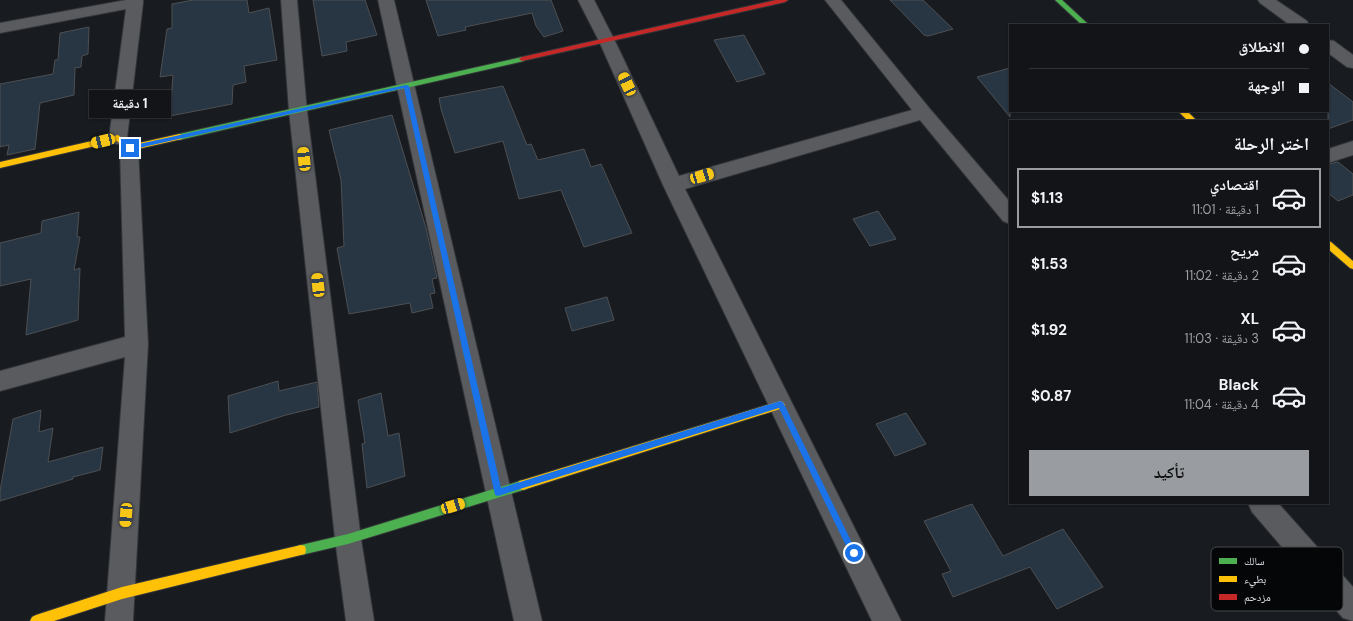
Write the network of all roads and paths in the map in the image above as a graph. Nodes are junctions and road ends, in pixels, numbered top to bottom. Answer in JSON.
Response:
{"nodes":[{"id":1,"x":289,"y":0,"type":"edge"},
{"id":2,"x":386,"y":0,"type":"edge"},
{"id":3,"x":586,"y":0,"type":"edge"},
{"id":4,"x":785,"y":0,"type":"edge"},
{"id":5,"x":833,"y":0,"type":"edge"},
{"id":6,"x":1058,"y":0,"type":"edge"},
{"id":7,"x":1266,"y":0,"type":"edge"},
{"id":8,"x":135,"y":1,"type":"edge"},
{"id":9,"x":1085,"y":24,"type":"edge"},
{"id":10,"x":1299,"y":24,"type":"edge"},
{"id":11,"x":0,"y":28,"type":"edge"},
{"id":12,"x":607,"y":41,"type":"junction"},
{"id":13,"x":1329,"y":46,"type":"edge"},
{"id":14,"x":1353,"y":63,"type":"edge"},
{"id":15,"x":406,"y":86,"type":"junction"},
{"id":16,"x":298,"y":111,"type":"junction"},
{"id":17,"x":1183,"y":112,"type":"edge"},
{"id":18,"x":924,"y":113,"type":"junction"},
{"id":19,"x":1192,"y":120,"type":"edge"},
{"id":20,"x":124,"y":143,"type":"junction"},
{"id":21,"x":1353,"y":148,"type":"edge"},
{"id":22,"x":1329,"y":156,"type":"edge"},
{"id":23,"x":0,"y":164,"type":"edge"},
{"id":24,"x":673,"y":185,"type":"junction"},
{"id":25,"x":1006,"y":207,"type":"edge"},
{"id":26,"x":1329,"y":245,"type":"edge"},
{"id":27,"x":1353,"y":266,"type":"edge"},
{"id":28,"x":137,"y":344,"type":"junction"},
{"id":29,"x":0,"y":381,"type":"edge"},
{"id":30,"x":780,"y":404,"type":"junction"},
{"id":31,"x":498,"y":492,"type":"junction"},
{"id":32,"x":1262,"y":504,"type":"edge"},
{"id":33,"x":348,"y":539,"type":"junction"},
{"id":34,"x":1300,"y":547,"type":"edge"},
{"id":35,"x":122,"y":593,"type":"junction"},
{"id":36,"x":1343,"y":597,"type":"edge"},
{"id":37,"x":1353,"y":608,"type":"edge"},
{"id":38,"x":36,"y":621,"type":"edge"},
{"id":39,"x":119,"y":621,"type":"edge"},
{"id":40,"x":360,"y":621,"type":"edge"},
{"id":41,"x":528,"y":621,"type":"edge"},
{"id":42,"x":887,"y":621,"type":"edge"}],
"edges":[{"from":1,"to":16,"type":"street"},
{"from":2,"to":15,"type":"street"},
{"from":3,"to":12,"type":"street"},
{"from":4,"to":12,"type":"street"},
{"from":5,"to":18,"type":"street"},
{"from":6,"to":9,"type":"street"},
{"from":7,"to":10,"type":"street"},
{"from":8,"to":11,"type":"street"},
{"from":8,"to":20,"type":"street"},
{"from":12,"to":15,"type":"street"},
{"from":12,"to":24,"type":"street"},
{"from":13,"to":14,"type":"street"},
{"from":15,"to":16,"type":"street"},
{"from":15,"to":31,"type":"street"},
{"from":16,"to":20,"type":"street"},
{"from":16,"to":33,"type":"street"},
{"from":17,"to":19,"type":"street"},
{"from":18,"to":24,"type":"street"},
{"from":18,"to":25,"type":"street"},
{"from":20,"to":23,"type":"street"},
{"from":20,"to":28,"type":"street"},
{"from":21,"to":22,"type":"street"},
{"from":24,"to":30,"type":"street"},
{"from":26,"to":27,"type":"street"},
{"from":28,"to":29,"type":"street"},
{"from":28,"to":35,"type":"street"},
{"from":30,"to":31,"type":"street"},
{"from":30,"to":42,"type":"street"},
{"from":31,"to":33,"type":"street"},
{"from":31,"to":41,"type":"street"},
{"from":32,"to":34,"type":"street"},
{"from":33,"to":35,"type":"street"},
{"from":33,"to":40,"type":"street"},
{"from":35,"to":38,"type":"street"},
{"from":35,"to":39,"type":"street"},
{"from":36,"to":37,"type":"street"}]}
